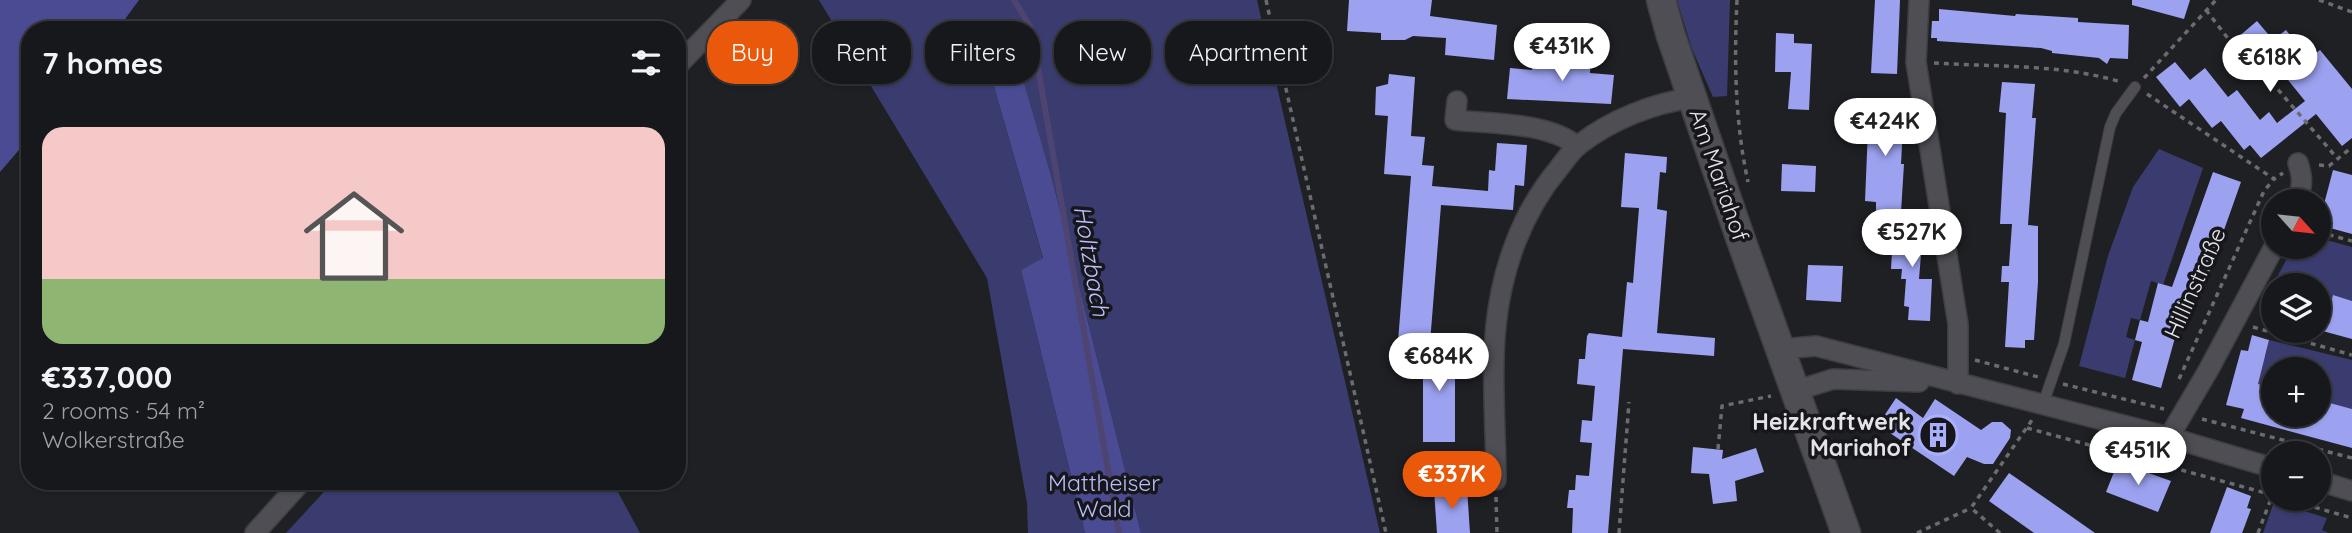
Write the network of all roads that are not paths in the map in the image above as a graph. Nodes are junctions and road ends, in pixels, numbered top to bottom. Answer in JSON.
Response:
{"nodes":[{"id":1,"x":741,"y":0,"type":"edge"},
{"id":2,"x":1661,"y":0,"type":"edge"},
{"id":3,"x":1919,"y":0,"type":"edge"},
{"id":4,"x":686,"y":57,"type":"edge"},
{"id":5,"x":2135,"y":87,"type":"road end"},
{"id":6,"x":1692,"y":98,"type":"junction"},
{"id":7,"x":1457,"y":101,"type":"dead end"},
{"id":8,"x":1577,"y":146,"type":"junction"},
{"id":9,"x":2298,"y":163,"type":"road end"},
{"id":10,"x":2302,"y":189,"type":"edge"},
{"id":11,"x":2268,"y":259,"type":"edge"},
{"id":12,"x":1781,"y":349,"type":"junction"},
{"id":13,"x":1958,"y":384,"type":"junction"},
{"id":14,"x":1783,"y":394,"type":"junction"},
{"id":15,"x":2043,"y":404,"type":"junction"},
{"id":16,"x":2169,"y":437,"type":"junction"},
{"id":17,"x":2261,"y":464,"type":"edge"},
{"id":18,"x":1496,"y":480,"type":"road end"},
{"id":19,"x":2331,"y":485,"type":"edge"},
{"id":20,"x":294,"y":490,"type":"edge"},
{"id":21,"x":2352,"y":491,"type":"edge"},
{"id":22,"x":255,"y":533,"type":"edge"},
{"id":23,"x":1846,"y":533,"type":"edge"}],
"edges":[{"from":1,"to":4,"type":"street"},
{"from":2,"to":6,"type":"street","name":"Am Mariahof"},
{"from":3,"to":13,"type":"street"},
{"from":5,"to":15,"type":"lane"},
{"from":6,"to":8,"type":"street"},
{"from":6,"to":12,"type":"street","name":"Am Mariahof"},
{"from":7,"to":8,"type":"street"},
{"from":8,"to":18,"type":"street"},
{"from":9,"to":10,"type":"street"},
{"from":11,"to":16,"type":"street"},
{"from":12,"to":13,"type":"street"},
{"from":12,"to":14,"type":"street","name":"Am Mariahof"},
{"from":13,"to":14,"type":"street"},
{"from":13,"to":15,"type":"street"},
{"from":14,"to":23,"type":"street","name":"Am Mariahof"},
{"from":15,"to":16,"type":"street"},
{"from":16,"to":17,"type":"street"},
{"from":19,"to":21,"type":"street"},
{"from":20,"to":22,"type":"street"}]}
